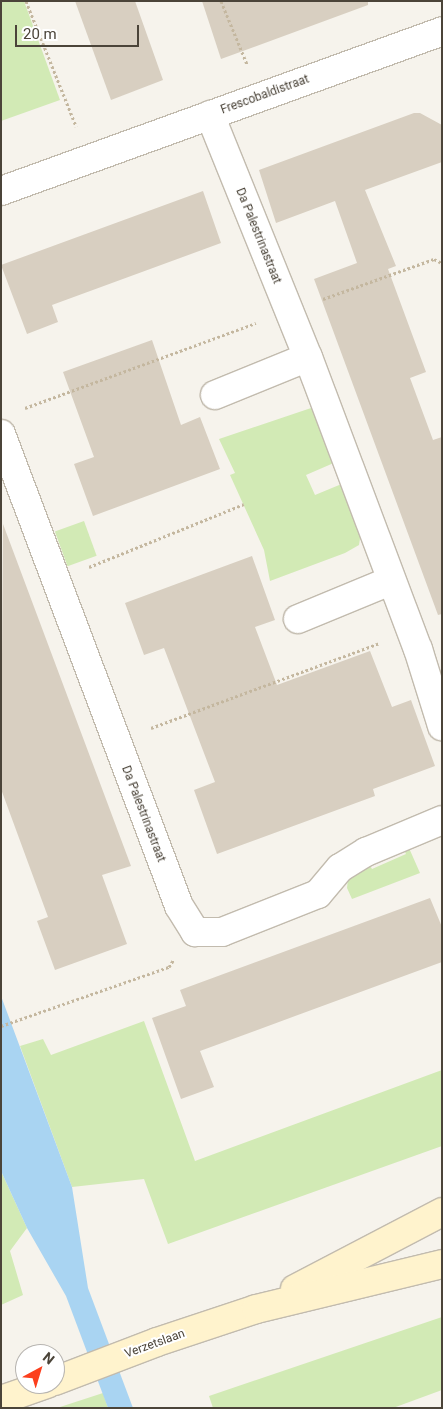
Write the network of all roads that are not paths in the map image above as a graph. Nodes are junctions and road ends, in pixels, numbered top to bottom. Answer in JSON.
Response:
{"nodes":[{"id":1,"x":442,"y":31,"type":"edge"},
{"id":2,"x":210,"y":115,"type":"junction"},
{"id":3,"x":1,"y":191,"type":"edge"},
{"id":4,"x":308,"y":357,"type":"junction"},
{"id":5,"x":215,"y":395,"type":"dead end"},
{"id":6,"x":1,"y":434,"type":"edge"},
{"id":7,"x":390,"y":582,"type":"junction"},
{"id":8,"x":298,"y":619,"type":"dead end"},
{"id":9,"x":442,"y":726,"type":"edge"},
{"id":10,"x":442,"y":820,"type":"edge"},
{"id":11,"x":442,"y":1212,"type":"edge"},
{"id":12,"x":442,"y":1264,"type":"edge"},
{"id":13,"x":256,"y":1309,"type":"junction"},
{"id":14,"x":65,"y":1377,"type":"edge"},
{"id":15,"x":18,"y":1394,"type":"edge"},
{"id":16,"x":1,"y":1400,"type":"edge"}],
"edges":[{"from":1,"to":2,"type":"street","name":"Frescobaldistraat"},
{"from":2,"to":3,"type":"street","name":"Frescobaldistraat"},
{"from":2,"to":4,"type":"street","name":"Da Palestrinastraat"},
{"from":4,"to":5,"type":"street"},
{"from":4,"to":7,"type":"street","name":"Da Palestrinastraat"},
{"from":6,"to":10,"type":"street","name":"Da Palestrinastraat"},
{"from":7,"to":8,"type":"street"},
{"from":7,"to":9,"type":"street","name":"Da Palestrinastraat"},
{"from":11,"to":13,"type":"main road","name":"Verzetslaan"},
{"from":12,"to":13,"type":"main road","name":"Verzetslaan"},
{"from":13,"to":14,"type":"main road","name":"Verzetslaan"},
{"from":15,"to":16,"type":"main road"}]}
